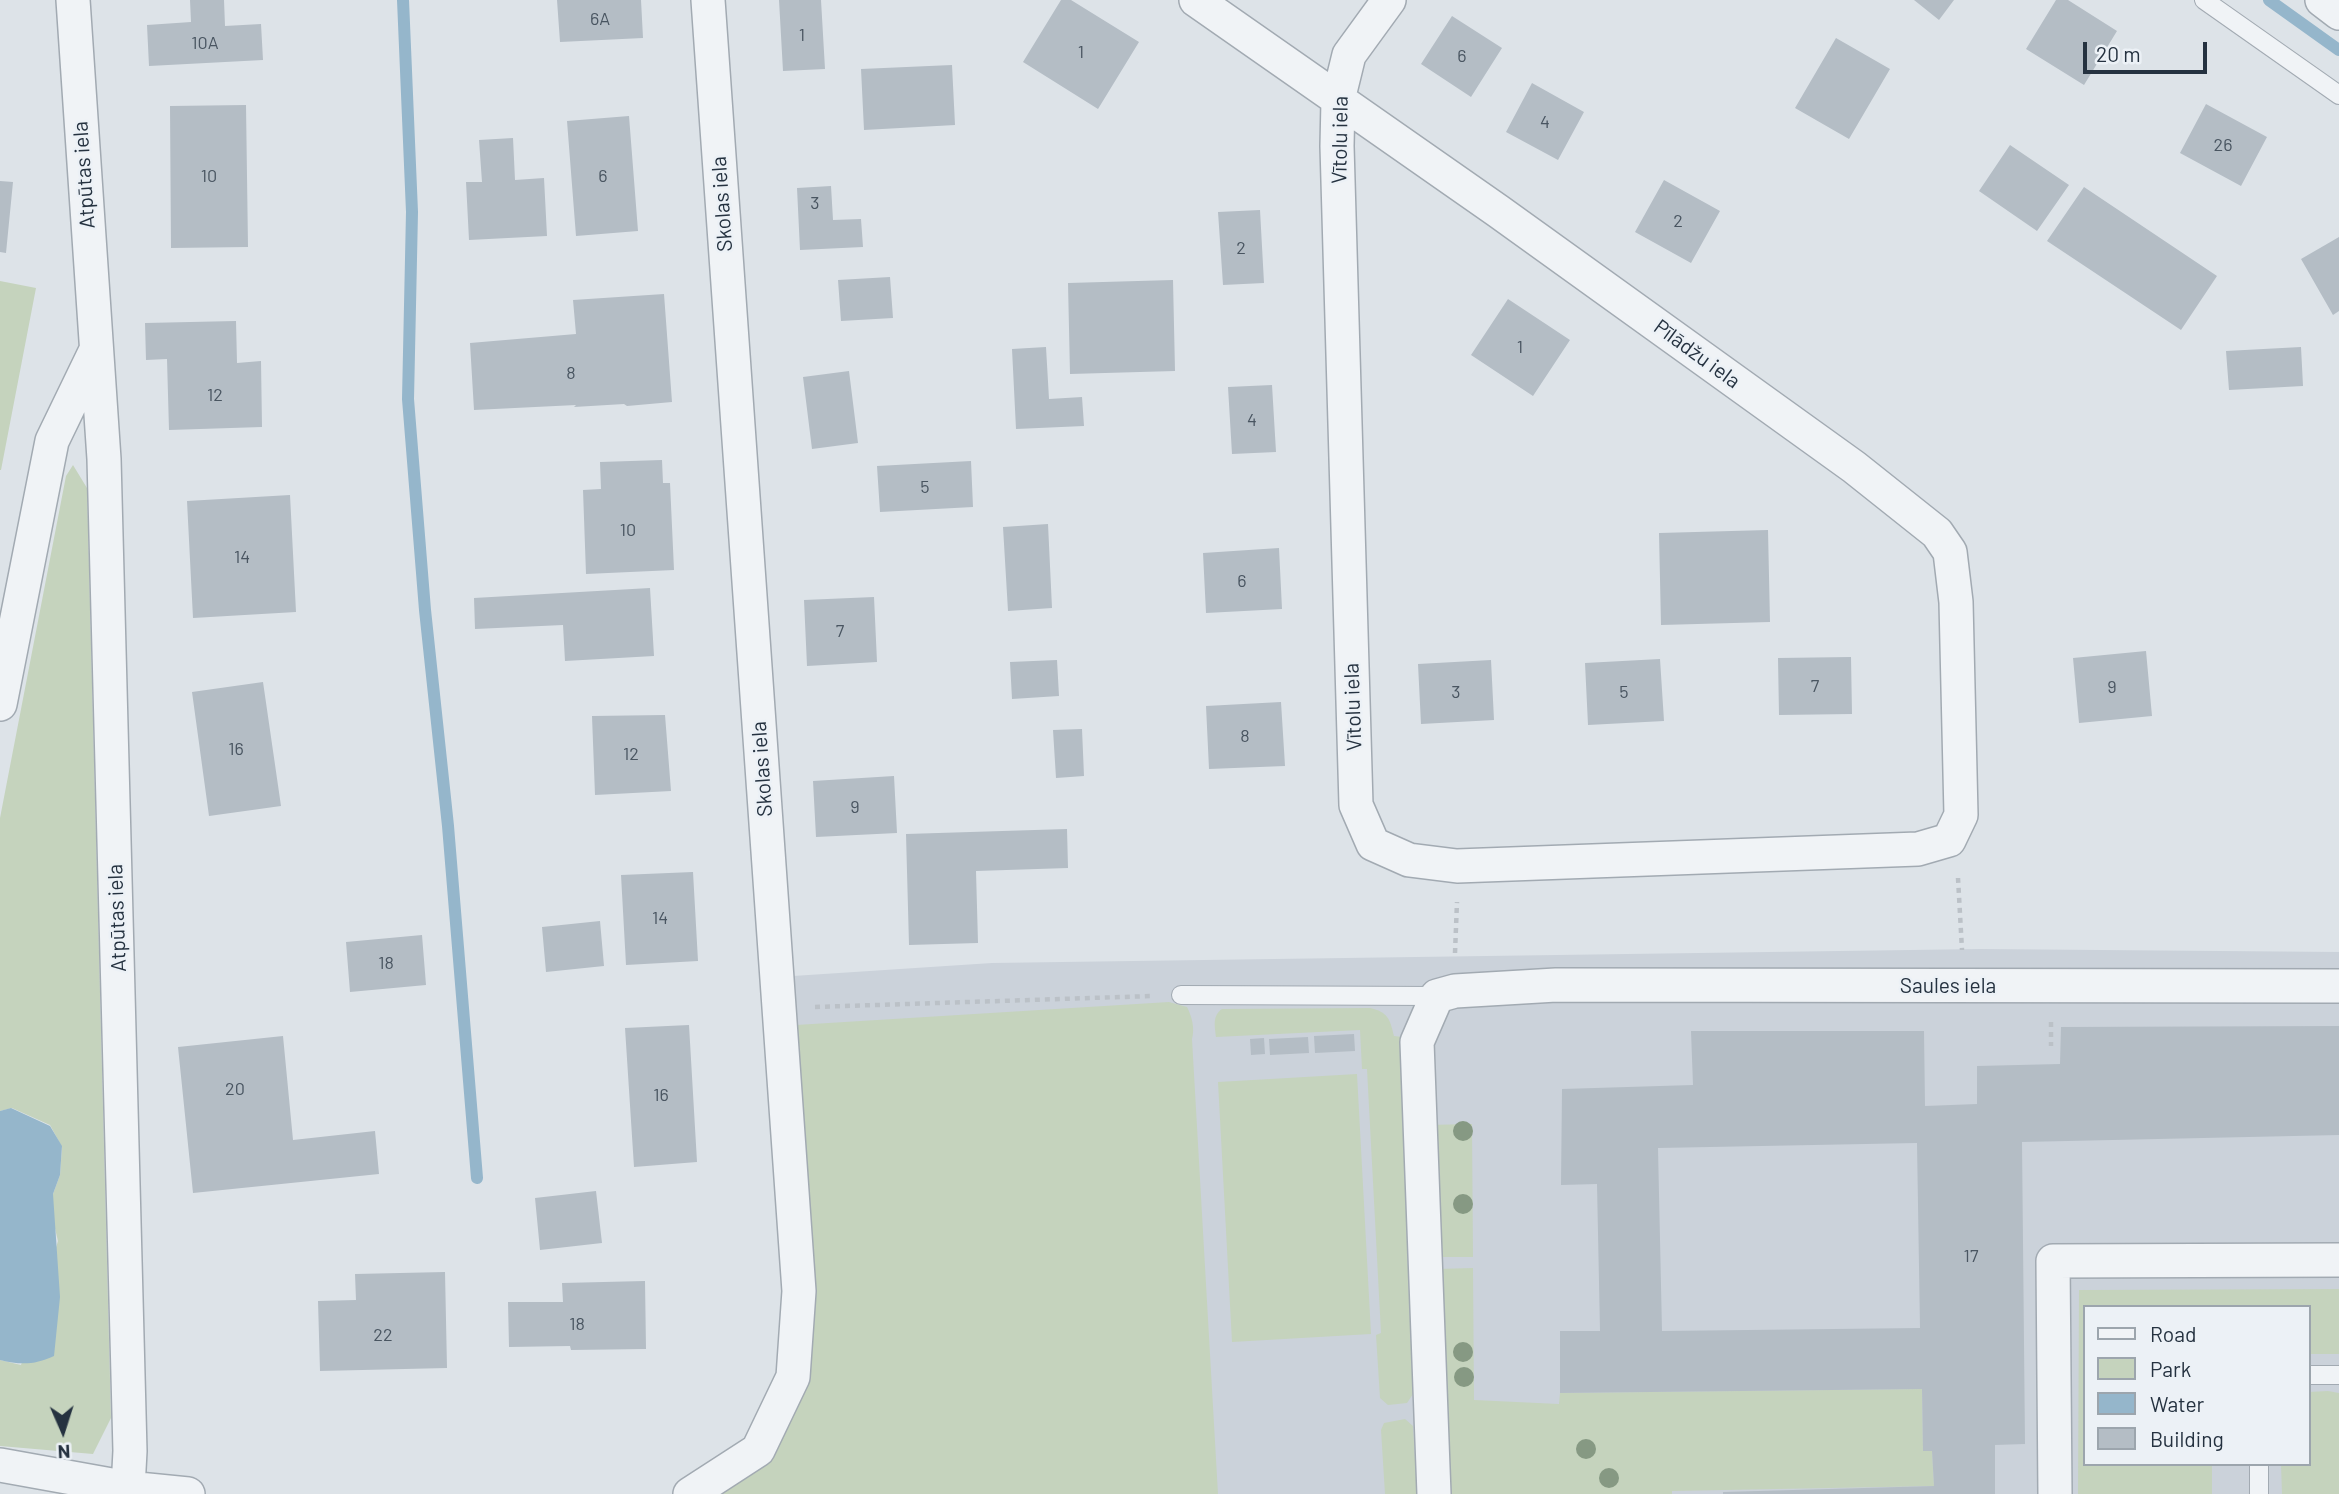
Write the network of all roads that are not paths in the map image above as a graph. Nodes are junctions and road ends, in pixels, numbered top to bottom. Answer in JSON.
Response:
{"nodes":[{"id":1,"x":73,"y":0,"type":"edge"},
{"id":2,"x":708,"y":0,"type":"edge"},
{"id":3,"x":1196,"y":0,"type":"edge"},
{"id":4,"x":1389,"y":0,"type":"edge"},
{"id":5,"x":2204,"y":0,"type":"edge"},
{"id":6,"x":2322,"y":0,"type":"edge"},
{"id":7,"x":2339,"y":13,"type":"edge"},
{"id":8,"x":2339,"y":95,"type":"edge"},
{"id":9,"x":1338,"y":100,"type":"junction"},
{"id":10,"x":96,"y":349,"type":"junction"},
{"id":11,"x":0,"y":704,"type":"edge"},
{"id":12,"x":1949,"y":840,"type":"joint"},
{"id":13,"x":2339,"y":986,"type":"edge"},
{"id":14,"x":1446,"y":994,"type":"junction"},
{"id":15,"x":1181,"y":995,"type":"road end"},
{"id":16,"x":2339,"y":1260,"type":"edge"},
{"id":17,"x":2311,"y":1375,"type":"edge"},
{"id":18,"x":2339,"y":1375,"type":"edge"},
{"id":19,"x":0,"y":1465,"type":"edge"},
{"id":20,"x":2259,"y":1466,"type":"edge"},
{"id":21,"x":128,"y":1488,"type":"junction"},
{"id":22,"x":188,"y":1494,"type":"edge"},
{"id":23,"x":690,"y":1494,"type":"edge"},
{"id":24,"x":1434,"y":1494,"type":"edge"},
{"id":25,"x":2055,"y":1494,"type":"edge"},
{"id":26,"x":2259,"y":1494,"type":"edge"}],
"edges":[{"from":1,"to":10,"type":"street","name":"Atpūtas iela"},
{"from":2,"to":23,"type":"street","name":"Skolas iela"},
{"from":3,"to":9,"type":"street","name":"Pīlādžu iela"},
{"from":4,"to":9,"type":"street","name":"Vītolu iela"},
{"from":5,"to":8,"type":"lane"},
{"from":6,"to":7,"type":"street"},
{"from":9,"to":12,"type":"street","name":"Pīlādžu iela"},
{"from":9,"to":12,"type":"street","name":"Vītolu iela"},
{"from":10,"to":11,"type":"street","name":"Atpūtas iela"},
{"from":10,"to":21,"type":"street","name":"Atpūtas iela"},
{"from":13,"to":14,"type":"street","name":"Saules iela"},
{"from":14,"to":15,"type":"lane"},
{"from":14,"to":24,"type":"street"},
{"from":16,"to":25,"type":"street"},
{"from":17,"to":18,"type":"lane"},
{"from":19,"to":21,"type":"street"},
{"from":20,"to":26,"type":"lane"},
{"from":21,"to":22,"type":"street"}]}
